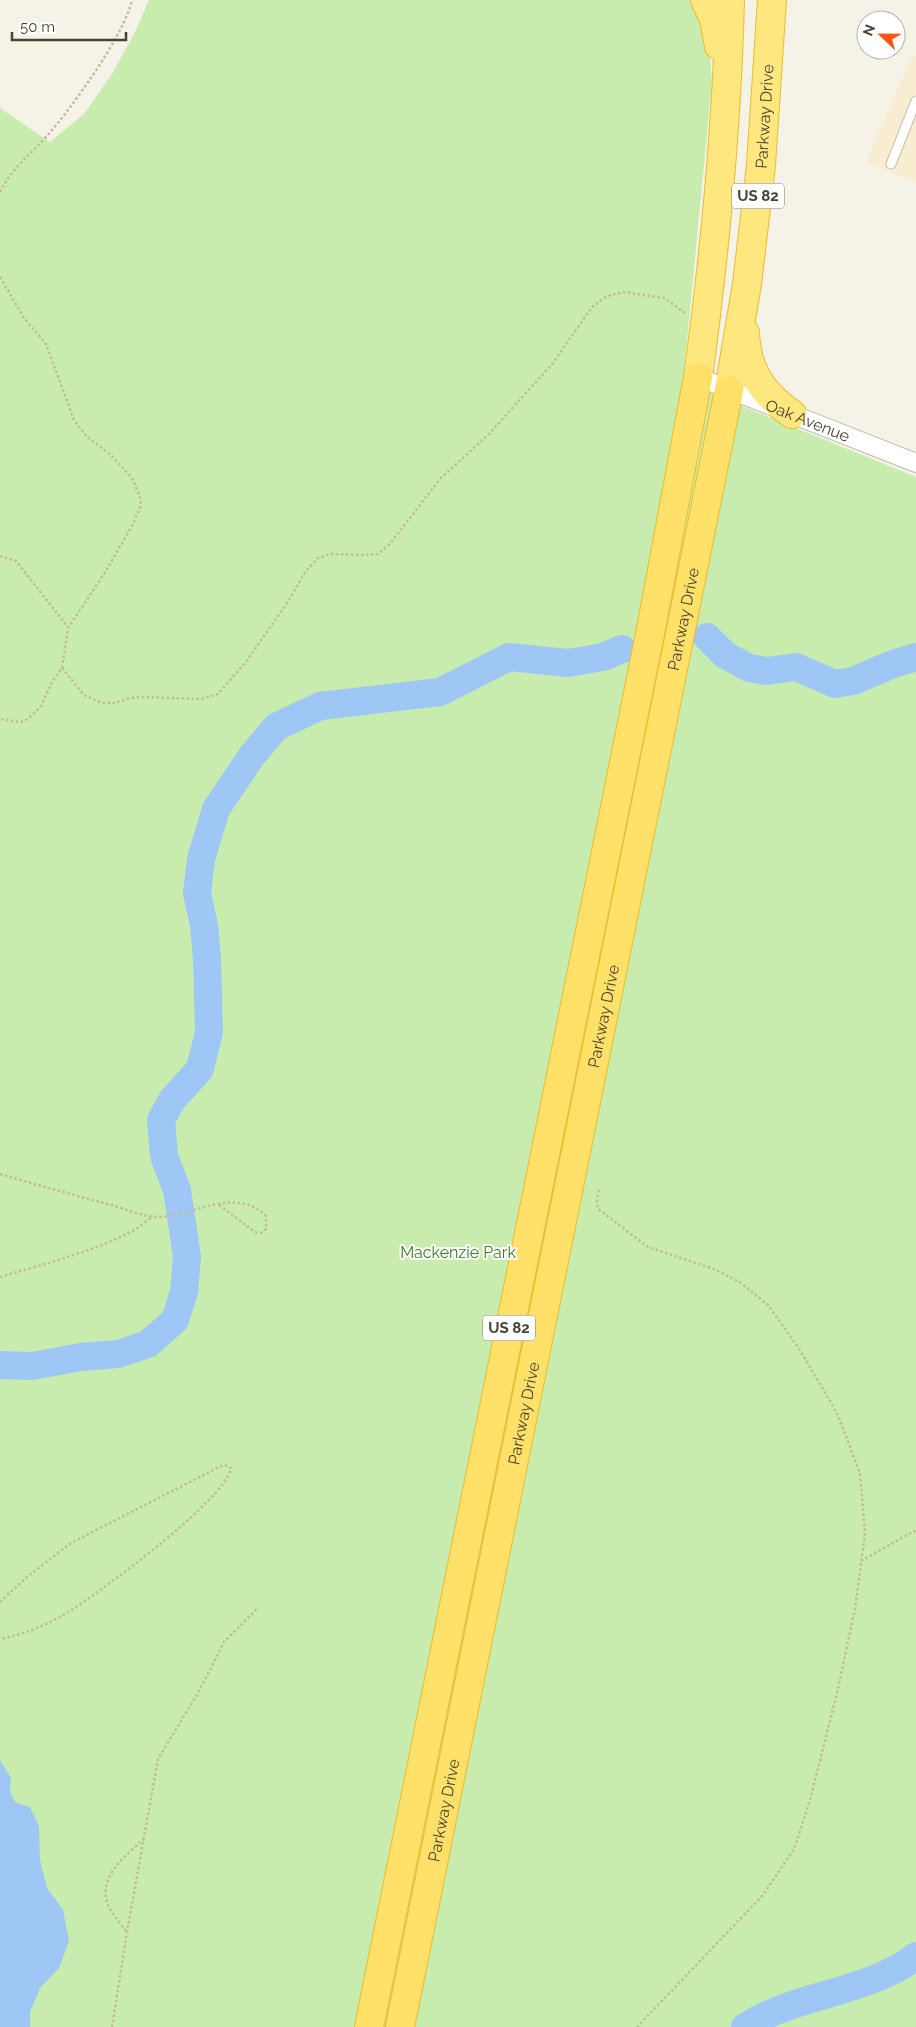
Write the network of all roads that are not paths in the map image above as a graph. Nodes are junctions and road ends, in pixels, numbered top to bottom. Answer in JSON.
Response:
{"nodes":[{"id":1,"x":705,"y":0,"type":"edge"},
{"id":2,"x":730,"y":0,"type":"edge"},
{"id":3,"x":772,"y":0,"type":"edge"},
{"id":4,"x":793,"y":0,"type":"edge"},
{"id":5,"x":916,"y":101,"type":"edge"},
{"id":6,"x":723,"y":122,"type":"junction"},
{"id":7,"x":891,"y":164,"type":"dead end"},
{"id":8,"x":761,"y":165,"type":"junction"},
{"id":9,"x":744,"y":304,"type":"junction"},
{"id":10,"x":698,"y":377,"type":"junction"},
{"id":11,"x":730,"y":390,"type":"junction"},
{"id":12,"x":792,"y":414,"type":"junction"},
{"id":13,"x":916,"y":463,"type":"edge"},
{"id":14,"x":369,"y":2027,"type":"edge"},
{"id":15,"x":400,"y":2027,"type":"edge"}],
"edges":[{"from":1,"to":6,"type":"highway"},
{"from":2,"to":6,"type":"highway","name":"Parkway Drive","number":"US 82"},
{"from":3,"to":8,"type":"highway","name":"Parkway Drive","number":"US 82"},
{"from":4,"to":8,"type":"highway"},
{"from":5,"to":7,"type":"lane"},
{"from":6,"to":10,"type":"highway","name":"Parkway Drive","number":"US 82"},
{"from":8,"to":9,"type":"highway","name":"Parkway Drive","number":"US 82"},
{"from":9,"to":11,"type":"highway","name":"Parkway Drive","number":"US 82"},
{"from":9,"to":12,"type":"highway"},
{"from":10,"to":11,"type":"street","name":"Oak Avenue"},
{"from":10,"to":14,"type":"highway","name":"Parkway Drive","number":"US 82"},
{"from":11,"to":12,"type":"street","name":"Oak Avenue"},
{"from":11,"to":15,"type":"highway","name":"Parkway Drive","number":"US 82"},
{"from":12,"to":13,"type":"street","name":"Oak Avenue"}]}
